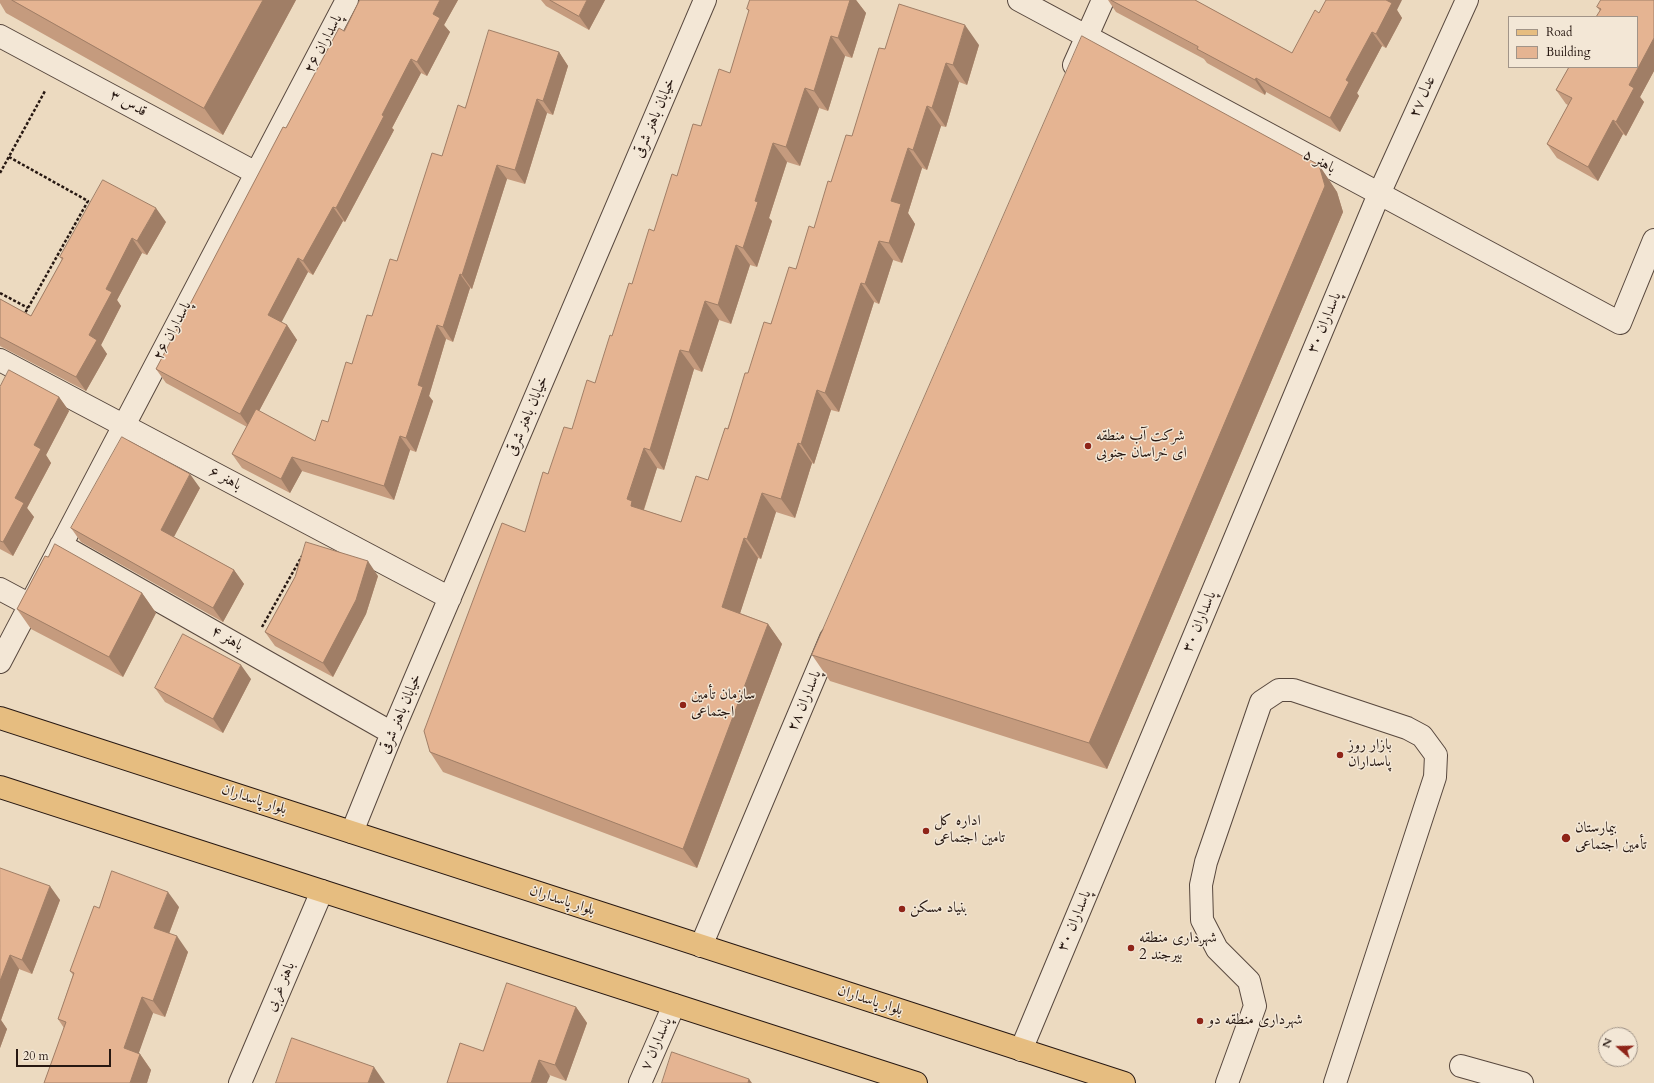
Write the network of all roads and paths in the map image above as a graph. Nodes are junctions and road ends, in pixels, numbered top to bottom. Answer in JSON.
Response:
{"nodes":[{"id":1,"x":347,"y":0,"type":"edge"},
{"id":2,"x":705,"y":0,"type":"edge"},
{"id":3,"x":1019,"y":0,"type":"edge"},
{"id":4,"x":1103,"y":0,"type":"edge"},
{"id":5,"x":1467,"y":0,"type":"edge"},
{"id":6,"x":0,"y":36,"type":"edge"},
{"id":7,"x":1086,"y":36,"type":"junction"},
{"id":8,"x":58,"y":67,"type":"junction"},
{"id":9,"x":1067,"y":80,"type":"edge"},
{"id":10,"x":9,"y":157,"type":"junction"},
{"id":11,"x":0,"y":173,"type":"edge"},
{"id":12,"x":256,"y":173,"type":"junction"},
{"id":13,"x":1379,"y":194,"type":"junction"},
{"id":14,"x":1654,"y":240,"type":"edge"},
{"id":15,"x":0,"y":292,"type":"edge"},
{"id":16,"x":28,"y":308,"type":"junction"},
{"id":17,"x":21,"y":320,"type":"edge"},
{"id":18,"x":0,"y":360,"type":"edge"},
{"id":19,"x":124,"y":426,"type":"junction"},
{"id":20,"x":318,"y":528,"type":"junction"},
{"id":21,"x":62,"y":545,"type":"junction"},
{"id":22,"x":0,"y":589,"type":"edge"},
{"id":23,"x":450,"y":598,"type":"junction"},
{"id":24,"x":30,"y":605,"type":"junction"},
{"id":25,"x":838,"y":623,"type":"edge"},
{"id":26,"x":248,"y":652,"type":"junction"},
{"id":27,"x":0,"y":662,"type":"edge"},
{"id":28,"x":0,"y":718,"type":"edge"},
{"id":29,"x":392,"y":734,"type":"junction"},
{"id":30,"x":0,"y":787,"type":"edge"},
{"id":31,"x":352,"y":832,"type":"junction"},
{"id":32,"x":322,"y":891,"type":"junction"},
{"id":33,"x":701,"y":946,"type":"junction"},
{"id":34,"x":674,"y":1005,"type":"junction"},
{"id":35,"x":1021,"y":1050,"type":"junction"},
{"id":36,"x":1461,"y":1066,"type":"dead end"},
{"id":37,"x":240,"y":1083,"type":"edge"},
{"id":38,"x":640,"y":1083,"type":"edge"},
{"id":39,"x":916,"y":1083,"type":"edge"},
{"id":40,"x":1124,"y":1083,"type":"edge"},
{"id":41,"x":1227,"y":1083,"type":"edge"},
{"id":42,"x":1335,"y":1083,"type":"edge"},
{"id":43,"x":1522,"y":1083,"type":"edge"}],
"edges":[{"from":1,"to":12,"type":"street","name":"پاسداران ۲۶"},
{"from":2,"to":23,"type":"street","name":"خیابان باهنر شرقی"},
{"from":3,"to":7,"type":"street","name":"باهنر ۵"},
{"from":4,"to":7,"type":"street"},
{"from":5,"to":13,"type":"street","name":"عدل ۲۷"},
{"from":6,"to":8,"type":"street","name":"قدس ۳"},
{"from":7,"to":9,"type":"street"},
{"from":7,"to":13,"type":"street","name":"باهنر ۵"},
{"from":8,"to":10,"type":"path"},
{"from":8,"to":12,"type":"street","name":"قدس ۳"},
{"from":10,"to":11,"type":"path"},
{"from":10,"to":16,"type":"path"},
{"from":12,"to":19,"type":"street","name":"پاسداران ۲۶"},
{"from":13,"to":14,"type":"street","name":"باهنر ۵"},
{"from":13,"to":35,"type":"street","name":"پاسداران ۳۰"},
{"from":15,"to":16,"type":"path"},
{"from":16,"to":17,"type":"path"},
{"from":18,"to":19,"type":"street","name":"باهنر ۶"},
{"from":19,"to":20,"type":"street","name":"باهنر ۶"},
{"from":19,"to":21,"type":"street","name":"پاسداران ۲۶"},
{"from":20,"to":23,"type":"street","name":"باهنر ۶"},
{"from":20,"to":26,"type":"path"},
{"from":21,"to":24,"type":"street","name":"پاسداران ۲۶"},
{"from":21,"to":26,"type":"street","name":"باهنر ۴"},
{"from":22,"to":24,"type":"street"},
{"from":23,"to":29,"type":"street","name":"خیابان باهنر شرقی"},
{"from":24,"to":27,"type":"street","name":"پاسداران ۲۶"},
{"from":25,"to":33,"type":"street","name":"پاسداران ۲۸"},
{"from":26,"to":29,"type":"street","name":"باهنر ۴"},
{"from":28,"to":31,"type":"main road","name":"بلوار پاسداران"},
{"from":29,"to":31,"type":"street","name":"خیابان باهنر شرقی"},
{"from":30,"to":32,"type":"main road"},
{"from":31,"to":33,"type":"main road","name":"بلوار پاسداران"},
{"from":32,"to":34,"type":"main road"},
{"from":32,"to":37,"type":"street","name":"باهنر غربی"},
{"from":33,"to":35,"type":"main road","name":"بلوار پاسداران"},
{"from":34,"to":38,"type":"street","name":"پاسداران ۷"},
{"from":34,"to":39,"type":"main road"},
{"from":35,"to":40,"type":"main road","name":"بلوار پاسداران"},
{"from":36,"to":43,"type":"street"},
{"from":41,"to":42,"type":"street"}]}
